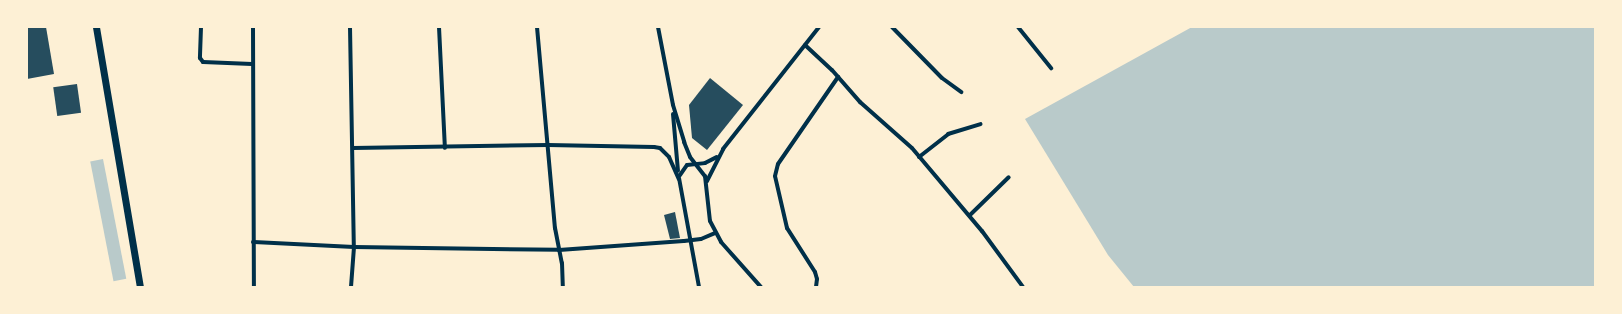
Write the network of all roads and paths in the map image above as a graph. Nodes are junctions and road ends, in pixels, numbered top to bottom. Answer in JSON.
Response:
{"nodes":[{"id":1,"x":96,"y":27,"type":"edge"},
{"id":2,"x":201,"y":27,"type":"edge"},
{"id":3,"x":252,"y":27,"type":"edge"},
{"id":4,"x":350,"y":27,"type":"edge"},
{"id":5,"x":439,"y":27,"type":"edge"},
{"id":6,"x":537,"y":27,"type":"edge"},
{"id":7,"x":658,"y":27,"type":"edge"},
{"id":8,"x":819,"y":27,"type":"edge"},
{"id":9,"x":892,"y":27,"type":"edge"},
{"id":10,"x":1018,"y":27,"type":"edge"},
{"id":11,"x":805,"y":45,"type":"junction"},
{"id":12,"x":252,"y":64,"type":"junction"},
{"id":13,"x":1051,"y":68,"type":"dead end"},
{"id":14,"x":838,"y":78,"type":"junction"},
{"id":15,"x":960,"y":92,"type":"dead end"},
{"id":16,"x":673,"y":106,"type":"junction"},
{"id":17,"x":981,"y":124,"type":"dead end"},
{"id":18,"x":548,"y":145,"type":"junction"},
{"id":19,"x":353,"y":148,"type":"junction"},
{"id":20,"x":445,"y":148,"type":"junction"},
{"id":21,"x":718,"y":157,"type":"junction"},
{"id":22,"x":919,"y":157,"type":"junction"},
{"id":23,"x":695,"y":163,"type":"junction"},
{"id":24,"x":1009,"y":177,"type":"dead end"},
{"id":25,"x":679,"y":179,"type":"junction"},
{"id":26,"x":706,"y":183,"type":"junction"},
{"id":27,"x":970,"y":215,"type":"junction"},
{"id":28,"x":715,"y":233,"type":"junction"},
{"id":29,"x":691,"y":241,"type":"junction"},
{"id":30,"x":253,"y":242,"type":"junction"},
{"id":31,"x":354,"y":247,"type":"junction"},
{"id":32,"x":559,"y":250,"type":"junction"},
{"id":33,"x":140,"y":287,"type":"edge"},
{"id":34,"x":254,"y":287,"type":"edge"},
{"id":35,"x":351,"y":287,"type":"edge"},
{"id":36,"x":563,"y":287,"type":"edge"},
{"id":37,"x":699,"y":287,"type":"edge"},
{"id":38,"x":761,"y":287,"type":"edge"},
{"id":39,"x":816,"y":287,"type":"edge"},
{"id":40,"x":1023,"y":287,"type":"edge"}],
"edges":[{"from":1,"to":33,"type":"street"},
{"from":2,"to":12,"type":"street"},
{"from":3,"to":12,"type":"street"},
{"from":4,"to":19,"type":"street"},
{"from":5,"to":20,"type":"street"},
{"from":6,"to":18,"type":"street"},
{"from":7,"to":16,"type":"street"},
{"from":8,"to":11,"type":"street"},
{"from":9,"to":15,"type":"street"},
{"from":10,"to":13,"type":"street"},
{"from":11,"to":14,"type":"street"},
{"from":11,"to":21,"type":"street"},
{"from":12,"to":30,"type":"street"},
{"from":14,"to":22,"type":"street"},
{"from":14,"to":39,"type":"street"},
{"from":16,"to":23,"type":"street"},
{"from":16,"to":25,"type":"street"},
{"from":17,"to":22,"type":"street"},
{"from":18,"to":20,"type":"street"},
{"from":18,"to":25,"type":"street"},
{"from":18,"to":32,"type":"street"},
{"from":19,"to":20,"type":"street"},
{"from":19,"to":31,"type":"street"},
{"from":21,"to":23,"type":"street"},
{"from":21,"to":26,"type":"street"},
{"from":22,"to":27,"type":"street"},
{"from":23,"to":25,"type":"street"},
{"from":23,"to":26,"type":"street"},
{"from":24,"to":27,"type":"street"},
{"from":25,"to":29,"type":"street"},
{"from":26,"to":28,"type":"street"},
{"from":27,"to":40,"type":"street"},
{"from":28,"to":29,"type":"street"},
{"from":28,"to":38,"type":"street"},
{"from":29,"to":32,"type":"street"},
{"from":29,"to":37,"type":"street"},
{"from":30,"to":31,"type":"street"},
{"from":30,"to":34,"type":"street"},
{"from":31,"to":32,"type":"street"},
{"from":31,"to":35,"type":"street"},
{"from":32,"to":36,"type":"street"}]}
